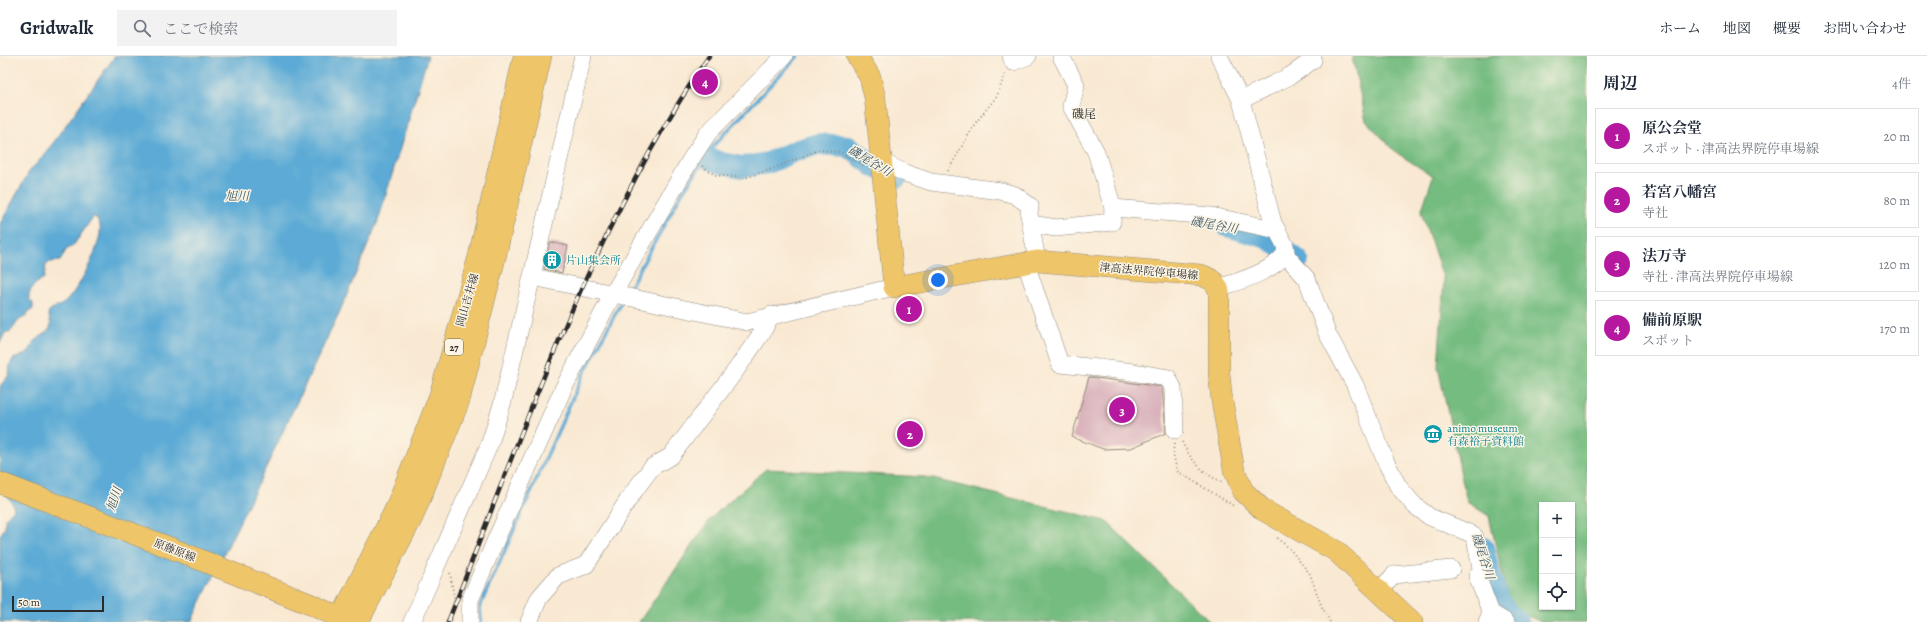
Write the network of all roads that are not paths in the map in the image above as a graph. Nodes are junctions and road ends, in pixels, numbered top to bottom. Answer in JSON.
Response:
{"nodes":[{"id":1,"x":524,"y":56,"type":"edge"},
{"id":2,"x":540,"y":56,"type":"edge"},
{"id":3,"x":583,"y":56,"type":"edge"},
{"id":4,"x":784,"y":56,"type":"edge"},
{"id":5,"x":856,"y":56,"type":"edge"},
{"id":6,"x":1061,"y":56,"type":"edge"},
{"id":7,"x":1219,"y":56,"type":"edge"},
{"id":8,"x":1313,"y":56,"type":"edge"},
{"id":9,"x":1241,"y":100,"type":"junction"},
{"id":10,"x":882,"y":168,"type":"junction"},
{"id":11,"x":1112,"y":213,"type":"junction"},
{"id":12,"x":1029,"y":216,"type":"junction"},
{"id":13,"x":1277,"y":230,"type":"junction"},
{"id":14,"x":1286,"y":251,"type":"junction"},
{"id":15,"x":1031,"y":263,"type":"junction"},
{"id":16,"x":533,"y":277,"type":"junction"},
{"id":17,"x":894,"y":288,"type":"junction"},
{"id":18,"x":1218,"y":288,"type":"junction"},
{"id":19,"x":621,"y":295,"type":"junction"},
{"id":20,"x":771,"y":315,"type":"junction"},
{"id":21,"x":1175,"y":430,"type":"dead end"},
{"id":22,"x":0,"y":483,"type":"edge"},
{"id":23,"x":1451,"y":569,"type":"dead end"},
{"id":24,"x":1379,"y":591,"type":"junction"},
{"id":25,"x":1489,"y":617,"type":"edge"},
{"id":26,"x":347,"y":621,"type":"edge"},
{"id":27,"x":412,"y":622,"type":"edge"},
{"id":28,"x":470,"y":622,"type":"edge"},
{"id":29,"x":529,"y":622,"type":"edge"},
{"id":30,"x":1412,"y":622,"type":"edge"},
{"id":31,"x":1506,"y":622,"type":"edge"}],
"edges":[{"from":1,"to":26,"type":"main road","name":"岡山吉井線","number":"27"},
{"from":2,"to":26,"type":"main road","name":"岡山吉井線","number":"27"},
{"from":3,"to":16,"type":"street"},
{"from":4,"to":19,"type":"street"},
{"from":5,"to":10,"type":"main road"},
{"from":6,"to":11,"type":"street"},
{"from":7,"to":9,"type":"street"},
{"from":8,"to":9,"type":"street"},
{"from":9,"to":13,"type":"street"},
{"from":10,"to":12,"type":"street"},
{"from":10,"to":17,"type":"main road"},
{"from":11,"to":12,"type":"street"},
{"from":11,"to":13,"type":"street"},
{"from":12,"to":15,"type":"street"},
{"from":13,"to":14,"type":"street"},
{"from":14,"to":18,"type":"street"},
{"from":14,"to":25,"type":"street"},
{"from":15,"to":17,"type":"main road","name":"津高法界院停車場線"},
{"from":15,"to":18,"type":"main road","name":"津高法界院停車場線"},
{"from":15,"to":21,"type":"street"},
{"from":16,"to":19,"type":"street"},
{"from":16,"to":27,"type":"street"},
{"from":17,"to":20,"type":"street"},
{"from":18,"to":24,"type":"main road"},
{"from":19,"to":20,"type":"street"},
{"from":19,"to":28,"type":"street"},
{"from":20,"to":29,"type":"street"},
{"from":22,"to":26,"type":"main road","name":"原藤原線"},
{"from":23,"to":24,"type":"street"},
{"from":24,"to":30,"type":"main road"},
{"from":25,"to":31,"type":"street"}]}
